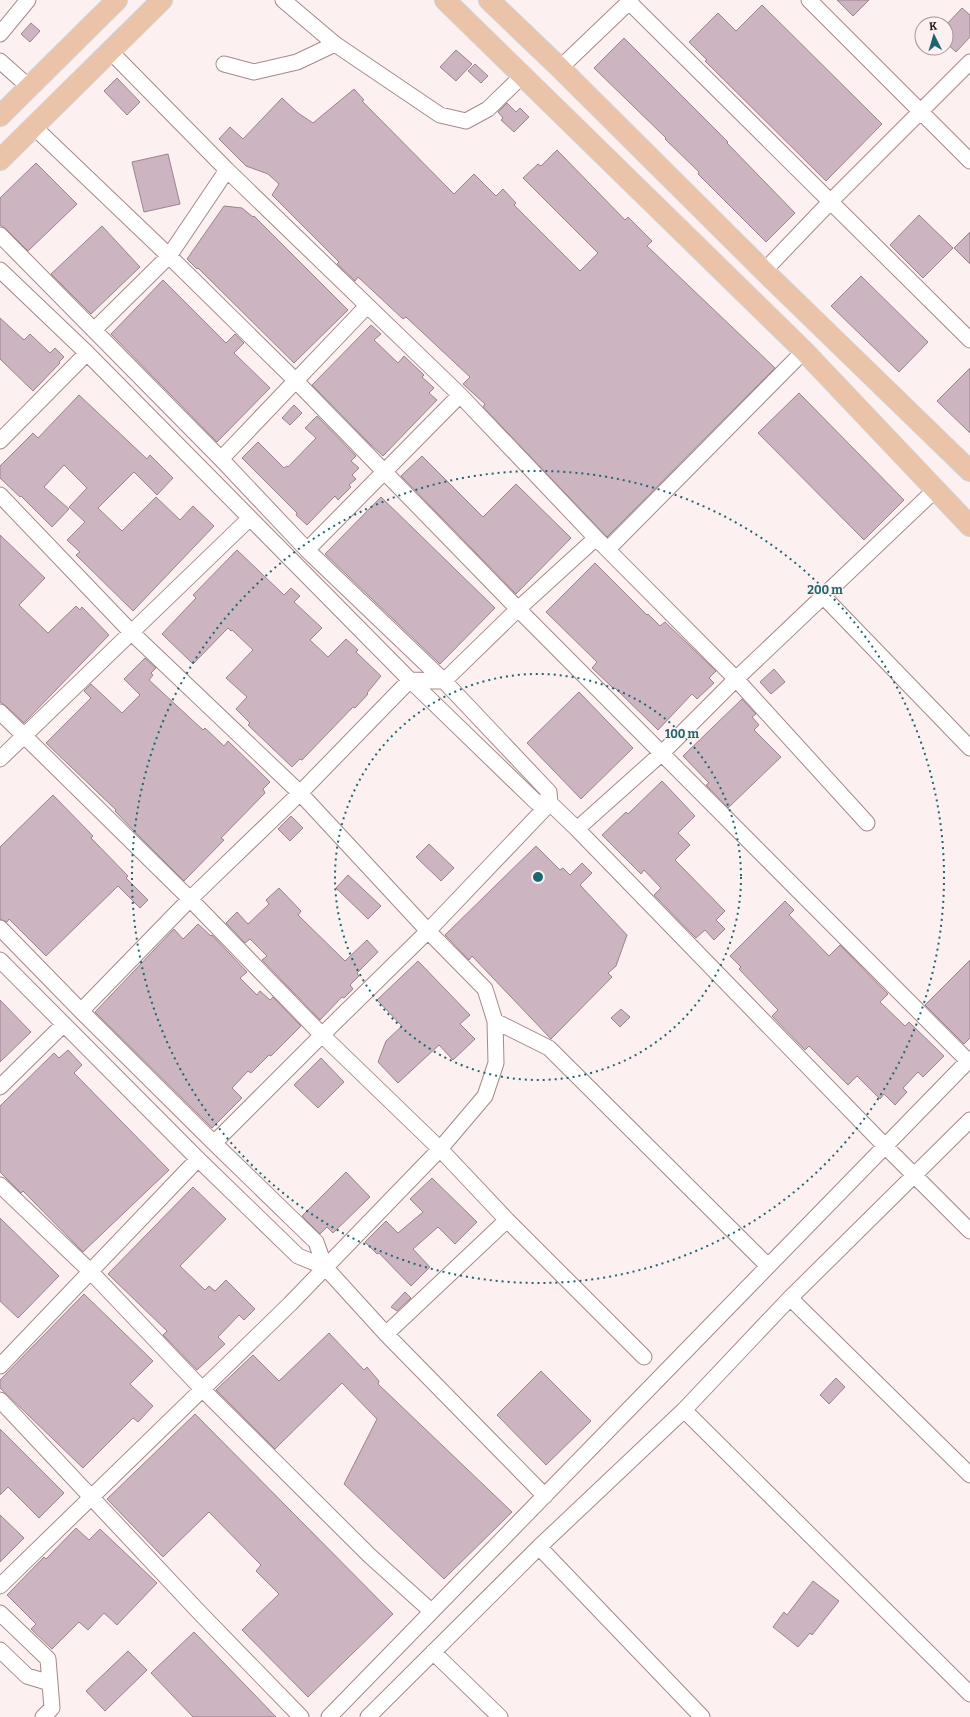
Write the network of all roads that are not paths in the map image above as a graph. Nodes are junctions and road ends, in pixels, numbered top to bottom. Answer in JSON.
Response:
{"nodes":[{"id":1,"x":28,"y":0,"type":"edge"},
{"id":2,"x":117,"y":0,"type":"edge"},
{"id":3,"x":162,"y":0,"type":"edge"},
{"id":4,"x":283,"y":0,"type":"edge"},
{"id":5,"x":445,"y":0,"type":"edge"},
{"id":6,"x":489,"y":0,"type":"edge"},
{"id":7,"x":809,"y":0,"type":"edge"},
{"id":8,"x":629,"y":1,"type":"edge"},
{"id":9,"x":0,"y":34,"type":"edge"},
{"id":10,"x":335,"y":44,"type":"junction"},
{"id":11,"x":110,"y":51,"type":"junction"},
{"id":12,"x":0,"y":61,"type":"edge"},
{"id":13,"x":970,"y":62,"type":"edge"},
{"id":14,"x":224,"y":64,"type":"dead end"},
{"id":15,"x":560,"y":68,"type":"junction"},
{"id":16,"x":522,"y":76,"type":"junction"},
{"id":17,"x":30,"y":87,"type":"junction"},
{"id":18,"x":920,"y":112,"type":"junction"},
{"id":19,"x":0,"y":116,"type":"edge"},
{"id":20,"x":33,"y":126,"type":"junction"},
{"id":21,"x":0,"y":160,"type":"edge"},
{"id":22,"x":970,"y":161,"type":"edge"},
{"id":23,"x":227,"y":170,"type":"junction"},
{"id":24,"x":830,"y":202,"type":"junction"},
{"id":25,"x":0,"y":235,"type":"edge"},
{"id":26,"x":169,"y":256,"type":"junction"},
{"id":27,"x":0,"y":270,"type":"edge"},
{"id":28,"x":764,"y":271,"type":"junction"},
{"id":29,"x":367,"y":306,"type":"junction"},
{"id":30,"x":94,"y":330,"type":"junction"},
{"id":31,"x":970,"y":340,"type":"edge"},
{"id":32,"x":804,"y":351,"type":"junction"},
{"id":33,"x":87,"y":353,"type":"junction"},
{"id":34,"x":296,"y":381,"type":"junction"},
{"id":35,"x":460,"y":395,"type":"junction"},
{"id":36,"x":0,"y":441,"type":"edge"},
{"id":37,"x":221,"y":459,"type":"junction"},
{"id":38,"x":970,"y":470,"type":"edge"},
{"id":39,"x":384,"y":471,"type":"junction"},
{"id":40,"x":935,"y":490,"type":"junction"},
{"id":41,"x":0,"y":495,"type":"edge"},
{"id":42,"x":250,"y":518,"type":"junction"},
{"id":43,"x":970,"y":526,"type":"edge"},
{"id":44,"x":596,"y":538,"type":"junction"},
{"id":45,"x":608,"y":548,"type":"junction"},
{"id":46,"x":307,"y":550,"type":"junction"},
{"id":47,"x":823,"y":596,"type":"junction"},
{"id":48,"x":518,"y":609,"type":"junction"},
{"id":49,"x":132,"y":633,"type":"junction"},
{"id":50,"x":736,"y":679,"type":"junction"},
{"id":51,"x":410,"y":680,"type":"junction"},
{"id":52,"x":444,"y":681,"type":"junction"},
{"id":53,"x":0,"y":712,"type":"edge"},
{"id":54,"x":23,"y":735,"type":"junction"},
{"id":55,"x":970,"y":748,"type":"edge"},
{"id":56,"x":662,"y":753,"type":"junction"},
{"id":57,"x":0,"y":759,"type":"edge"},
{"id":58,"x":300,"y":793,"type":"junction"},
{"id":59,"x":550,"y":803,"type":"junction"},
{"id":60,"x":867,"y":823,"type":"dead end"},
{"id":61,"x":578,"y":829,"type":"junction"},
{"id":62,"x":190,"y":899,"type":"junction"},
{"id":63,"x":0,"y":928,"type":"edge"},
{"id":64,"x":428,"y":931,"type":"junction"},
{"id":65,"x":0,"y":960,"type":"edge"},
{"id":66,"x":81,"y":1011,"type":"junction"},
{"id":67,"x":495,"y":1020,"type":"junction"},
{"id":68,"x":64,"y":1024,"type":"junction"},
{"id":69,"x":322,"y":1034,"type":"junction"},
{"id":70,"x":969,"y":1060,"type":"edge"},
{"id":71,"x":0,"y":1087,"type":"edge"},
{"id":72,"x":970,"y":1120,"type":"edge"},
{"id":73,"x":214,"y":1143,"type":"junction"},
{"id":74,"x":885,"y":1146,"type":"junction"},
{"id":75,"x":440,"y":1150,"type":"junction"},
{"id":76,"x":198,"y":1159,"type":"junction"},
{"id":77,"x":914,"y":1175,"type":"junction"},
{"id":78,"x":0,"y":1185,"type":"edge"},
{"id":79,"x":506,"y":1220,"type":"junction"},
{"id":80,"x":970,"y":1231,"type":"edge"},
{"id":81,"x":768,"y":1266,"type":"junction"},
{"id":82,"x":325,"y":1267,"type":"junction"},
{"id":83,"x":91,"y":1272,"type":"junction"},
{"id":84,"x":790,"y":1298,"type":"junction"},
{"id":85,"x":386,"y":1334,"type":"junction"},
{"id":86,"x":644,"y":1357,"type":"dead end"},
{"id":87,"x":0,"y":1366,"type":"edge"},
{"id":88,"x":203,"y":1390,"type":"junction"},
{"id":89,"x":0,"y":1400,"type":"edge"},
{"id":90,"x":684,"y":1410,"type":"junction"},
{"id":91,"x":970,"y":1475,"type":"edge"},
{"id":92,"x":545,"y":1496,"type":"junction"},
{"id":93,"x":93,"y":1497,"type":"junction"},
{"id":94,"x":539,"y":1547,"type":"junction"},
{"id":95,"x":0,"y":1586,"type":"edge"},
{"id":96,"x":431,"y":1611,"type":"junction"},
{"id":97,"x":0,"y":1613,"type":"edge"},
{"id":98,"x":0,"y":1650,"type":"edge"},
{"id":99,"x":433,"y":1652,"type":"junction"},
{"id":100,"x":50,"y":1682,"type":"junction"},
{"id":101,"x":970,"y":1694,"type":"edge"},
{"id":102,"x":43,"y":1717,"type":"edge"},
{"id":103,"x":301,"y":1717,"type":"edge"},
{"id":104,"x":329,"y":1717,"type":"edge"},
{"id":105,"x":368,"y":1717,"type":"edge"},
{"id":106,"x":500,"y":1717,"type":"edge"},
{"id":107,"x":702,"y":1717,"type":"edge"}],
"edges":[{"from":1,"to":9,"type":"street"},
{"from":2,"to":17,"type":"main road"},
{"from":3,"to":11,"type":"main road"},
{"from":4,"to":10,"type":"street"},
{"from":5,"to":16,"type":"main road"},
{"from":6,"to":15,"type":"main road"},
{"from":7,"to":18,"type":"street"},
{"from":8,"to":15,"type":"street"},
{"from":8,"to":24,"type":"street"},
{"from":10,"to":14,"type":"street"},
{"from":10,"to":16,"type":"street"},
{"from":11,"to":20,"type":"main road"},
{"from":11,"to":23,"type":"street"},
{"from":12,"to":17,"type":"street"},
{"from":13,"to":18,"type":"street"},
{"from":15,"to":28,"type":"main road"},
{"from":16,"to":32,"type":"main road"},
{"from":17,"to":19,"type":"main road"},
{"from":18,"to":22,"type":"street"},
{"from":18,"to":24,"type":"street"},
{"from":20,"to":21,"type":"main road"},
{"from":20,"to":26,"type":"street"},
{"from":23,"to":26,"type":"street"},
{"from":23,"to":29,"type":"street"},
{"from":24,"to":28,"type":"street"},
{"from":24,"to":31,"type":"street"},
{"from":25,"to":30,"type":"street"},
{"from":26,"to":30,"type":"street"},
{"from":26,"to":34,"type":"street"},
{"from":27,"to":33,"type":"street"},
{"from":28,"to":38,"type":"main road"},
{"from":29,"to":34,"type":"street"},
{"from":29,"to":35,"type":"street"},
{"from":30,"to":37,"type":"street"},
{"from":32,"to":40,"type":"main road"},
{"from":32,"to":45,"type":"street"},
{"from":33,"to":36,"type":"street"},
{"from":33,"to":42,"type":"street"},
{"from":34,"to":37,"type":"street"},
{"from":34,"to":39,"type":"street"},
{"from":35,"to":39,"type":"street"},
{"from":35,"to":44,"type":"street"},
{"from":37,"to":46,"type":"street"},
{"from":39,"to":46,"type":"street"},
{"from":39,"to":48,"type":"street"},
{"from":40,"to":43,"type":"main road"},
{"from":40,"to":47,"type":"street"},
{"from":41,"to":49,"type":"street"},
{"from":42,"to":49,"type":"street"},
{"from":42,"to":51,"type":"street"},
{"from":44,"to":45,"type":"street"},
{"from":44,"to":48,"type":"street"},
{"from":45,"to":50,"type":"street"},
{"from":46,"to":52,"type":"street"},
{"from":47,"to":50,"type":"street"},
{"from":47,"to":55,"type":"street"},
{"from":48,"to":52,"type":"street"},
{"from":48,"to":56,"type":"street"},
{"from":49,"to":54,"type":"street"},
{"from":49,"to":58,"type":"street"},
{"from":50,"to":56,"type":"street"},
{"from":50,"to":60,"type":"street"},
{"from":51,"to":52,"type":"street"},
{"from":51,"to":58,"type":"street"},
{"from":51,"to":59,"type":"street"},
{"from":52,"to":59,"type":"street"},
{"from":53,"to":54,"type":"street"},
{"from":54,"to":57,"type":"street"},
{"from":54,"to":62,"type":"street"},
{"from":56,"to":61,"type":"street"},
{"from":56,"to":70,"type":"street"},
{"from":58,"to":62,"type":"street"},
{"from":58,"to":64,"type":"street"},
{"from":59,"to":61,"type":"street"},
{"from":59,"to":64,"type":"street"},
{"from":61,"to":74,"type":"street"},
{"from":62,"to":66,"type":"street"},
{"from":62,"to":69,"type":"street"},
{"from":63,"to":66,"type":"street"},
{"from":64,"to":67,"type":"street"},
{"from":64,"to":69,"type":"street"},
{"from":65,"to":68,"type":"street"},
{"from":66,"to":73,"type":"street"},
{"from":67,"to":75,"type":"street"},
{"from":67,"to":81,"type":"street"},
{"from":68,"to":71,"type":"street"},
{"from":68,"to":76,"type":"street"},
{"from":69,"to":73,"type":"street"},
{"from":69,"to":75,"type":"street"},
{"from":70,"to":74,"type":"street"},
{"from":72,"to":77,"type":"street"},
{"from":73,"to":82,"type":"street"},
{"from":74,"to":77,"type":"street"},
{"from":74,"to":81,"type":"street"},
{"from":75,"to":79,"type":"street"},
{"from":75,"to":82,"type":"street"},
{"from":76,"to":82,"type":"street"},
{"from":76,"to":83,"type":"street"},
{"from":77,"to":80,"type":"street"},
{"from":77,"to":84,"type":"street"},
{"from":78,"to":83,"type":"street"},
{"from":79,"to":85,"type":"street"},
{"from":79,"to":86,"type":"street"},
{"from":81,"to":92,"type":"street"},
{"from":82,"to":85,"type":"street"},
{"from":82,"to":88,"type":"street"},
{"from":83,"to":87,"type":"street"},
{"from":83,"to":88,"type":"street"},
{"from":84,"to":90,"type":"street"},
{"from":84,"to":91,"type":"street"},
{"from":85,"to":92,"type":"street"},
{"from":88,"to":93,"type":"street"},
{"from":88,"to":96,"type":"street"},
{"from":89,"to":93,"type":"street"},
{"from":90,"to":94,"type":"street"},
{"from":90,"to":101,"type":"street"},
{"from":92,"to":96,"type":"street"},
{"from":93,"to":95,"type":"street"},
{"from":93,"to":103,"type":"street"},
{"from":94,"to":99,"type":"street"},
{"from":94,"to":107,"type":"street"},
{"from":96,"to":104,"type":"street"},
{"from":97,"to":100,"type":"street"},
{"from":98,"to":100,"type":"street"},
{"from":99,"to":105,"type":"street"},
{"from":99,"to":106,"type":"street"},
{"from":100,"to":102,"type":"street"}]}
